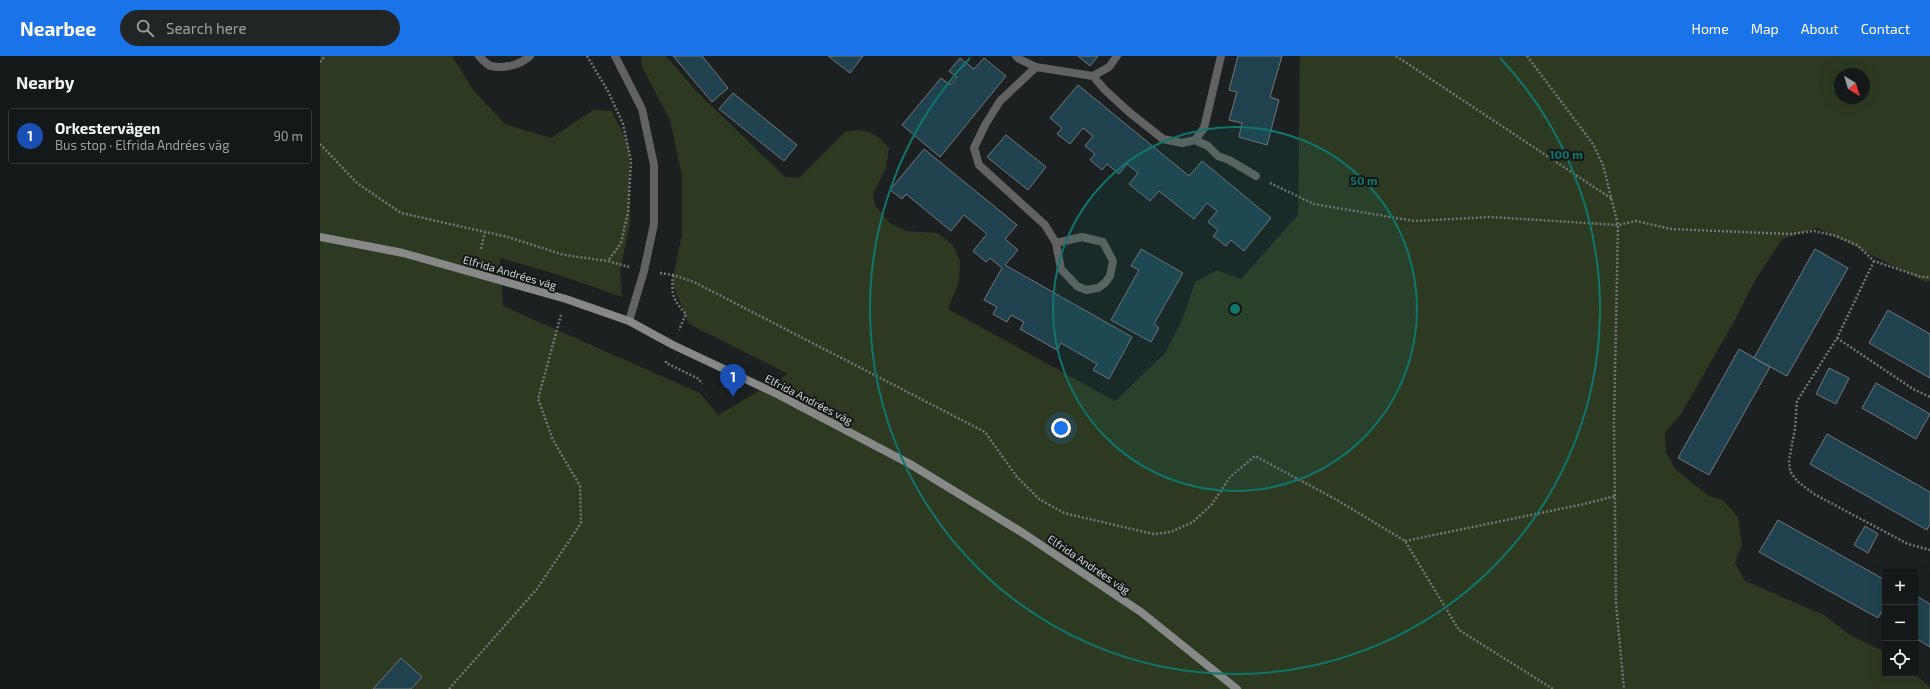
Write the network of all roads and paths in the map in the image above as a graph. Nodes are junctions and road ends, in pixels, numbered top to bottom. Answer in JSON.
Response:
{"nodes":[{"id":1,"x":325,"y":56,"type":"edge"},
{"id":2,"x":479,"y":56,"type":"edge"},
{"id":3,"x":530,"y":56,"type":"edge"},
{"id":4,"x":586,"y":56,"type":"edge"},
{"id":5,"x":615,"y":56,"type":"edge"},
{"id":6,"x":1016,"y":56,"type":"edge"},
{"id":7,"x":1117,"y":56,"type":"edge"},
{"id":8,"x":1221,"y":56,"type":"edge"},
{"id":9,"x":1396,"y":56,"type":"edge"},
{"id":10,"x":1527,"y":56,"type":"edge"},
{"id":11,"x":320,"y":62,"type":"edge"},
{"id":12,"x":1036,"y":67,"type":"junction"},
{"id":13,"x":1093,"y":76,"type":"junction"},
{"id":14,"x":1195,"y":140,"type":"junction"},
{"id":15,"x":320,"y":144,"type":"edge"},
{"id":16,"x":1256,"y":176,"type":"joint"},
{"id":17,"x":1612,"y":199,"type":"junction"},
{"id":18,"x":1618,"y":225,"type":"junction"},
{"id":19,"x":485,"y":232,"type":"junction"},
{"id":20,"x":320,"y":238,"type":"edge"},
{"id":21,"x":1056,"y":244,"type":"junction"},
{"id":22,"x":481,"y":249,"type":"dead end"},
{"id":23,"x":608,"y":261,"type":"junction"},
{"id":24,"x":1874,"y":261,"type":"junction"},
{"id":25,"x":644,"y":271,"type":"junction"},
{"id":26,"x":1930,"y":277,"type":"edge"},
{"id":27,"x":566,"y":299,"type":"junction"},
{"id":28,"x":629,"y":321,"type":"junction"},
{"id":29,"x":1837,"y":338,"type":"junction"},
{"id":30,"x":1930,"y":397,"type":"edge"},
{"id":31,"x":1615,"y":496,"type":"junction"},
{"id":32,"x":1405,"y":541,"type":"junction"},
{"id":33,"x":1930,"y":550,"type":"edge"},
{"id":34,"x":449,"y":689,"type":"edge"},
{"id":35,"x":1237,"y":689,"type":"edge"},
{"id":36,"x":1553,"y":689,"type":"edge"},
{"id":37,"x":1624,"y":689,"type":"edge"}],
"edges":[{"from":1,"to":11,"type":"path"},
{"from":2,"to":3,"type":"street"},
{"from":4,"to":23,"type":"path"},
{"from":5,"to":25,"type":"street"},
{"from":6,"to":12,"type":"street"},
{"from":7,"to":13,"type":"street"},
{"from":8,"to":14,"type":"street"},
{"from":9,"to":17,"type":"path"},
{"from":10,"to":17,"type":"path"},
{"from":12,"to":13,"type":"street"},
{"from":12,"to":21,"type":"street"},
{"from":13,"to":14,"type":"street"},
{"from":14,"to":16,"type":"street"},
{"from":15,"to":19,"type":"path"},
{"from":16,"to":18,"type":"path"},
{"from":17,"to":18,"type":"path"},
{"from":18,"to":24,"type":"path"},
{"from":18,"to":31,"type":"path"},
{"from":19,"to":22,"type":"path"},
{"from":19,"to":23,"type":"path"},
{"from":20,"to":27,"type":"street","name":"Elfrida Andrées väg"},
{"from":21,"to":21,"type":"street"},
{"from":23,"to":25,"type":"path"},
{"from":24,"to":26,"type":"path"},
{"from":24,"to":29,"type":"path"},
{"from":25,"to":28,"type":"street"},
{"from":25,"to":32,"type":"path"},
{"from":27,"to":28,"type":"street","name":"Elfrida Andrées väg"},
{"from":27,"to":34,"type":"path"},
{"from":28,"to":35,"type":"street","name":"Elfrida Andrées väg"},
{"from":29,"to":30,"type":"path"},
{"from":29,"to":33,"type":"path"},
{"from":31,"to":32,"type":"path"},
{"from":31,"to":37,"type":"path"},
{"from":32,"to":36,"type":"path"}]}
